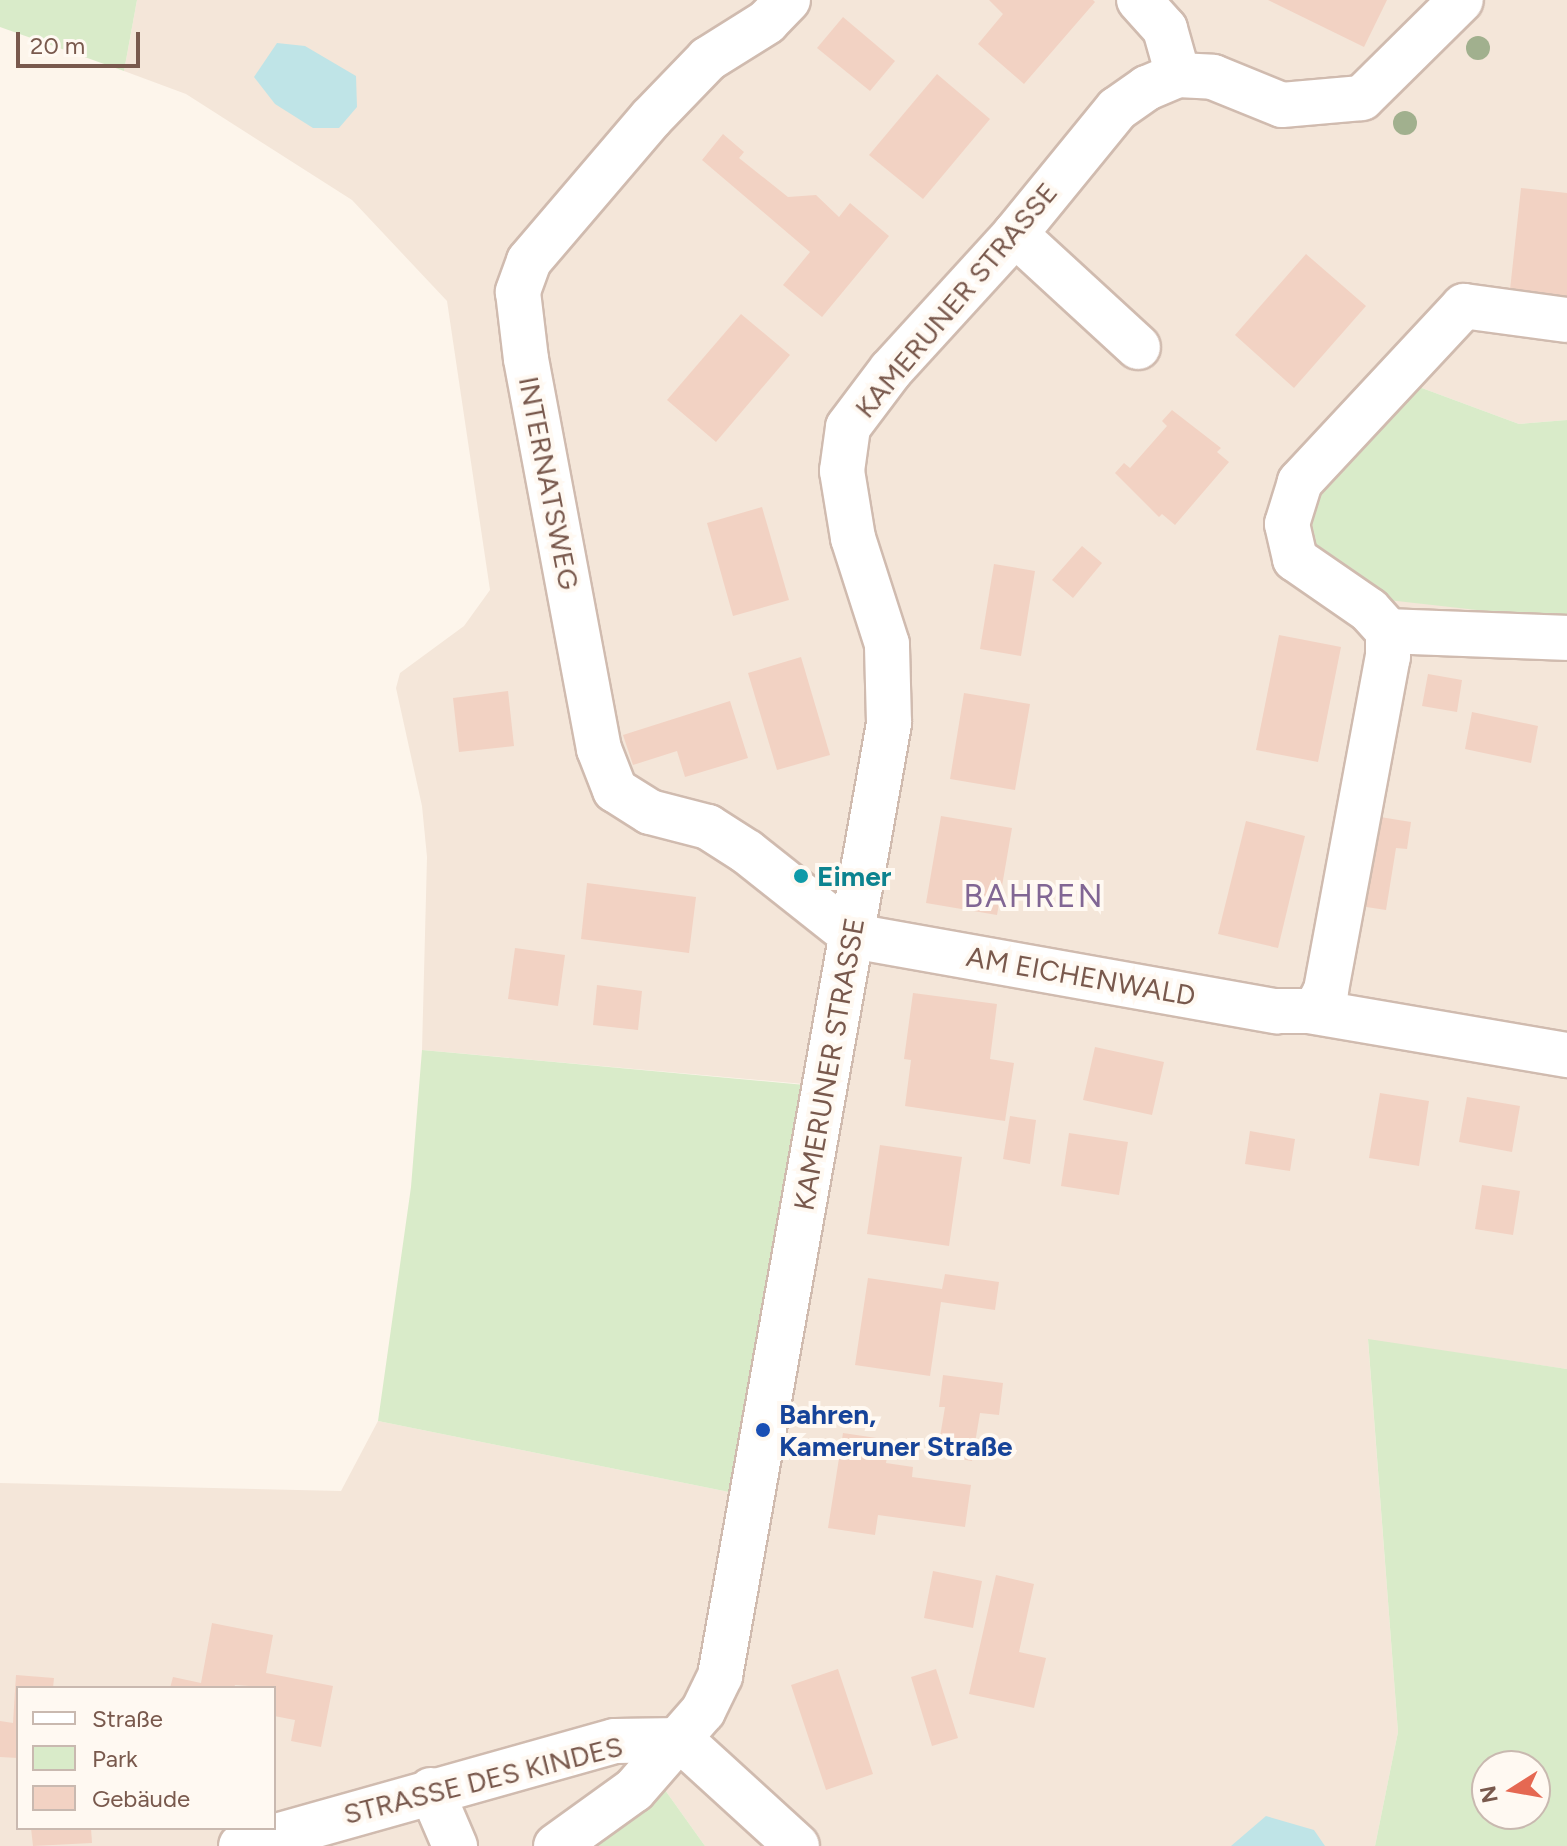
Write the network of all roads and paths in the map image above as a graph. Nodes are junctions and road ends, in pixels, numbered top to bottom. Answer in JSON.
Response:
{"nodes":[{"id":1,"x":788,"y":0,"type":"edge"},
{"id":2,"x":1139,"y":0,"type":"edge"},
{"id":3,"x":1461,"y":0,"type":"edge"},
{"id":4,"x":1178,"y":75,"type":"junction"},
{"id":5,"x":1015,"y":234,"type":"junction"},
{"id":6,"x":1567,"y":320,"type":"edge"},
{"id":7,"x":1138,"y":347,"type":"dead end"},
{"id":8,"x":1388,"y":631,"type":"junction"},
{"id":9,"x":1567,"y":638,"type":"edge"},
{"id":10,"x":853,"y":936,"type":"junction"},
{"id":11,"x":1309,"y":1011,"type":"junction"},
{"id":12,"x":1567,"y":1055,"type":"edge"},
{"id":13,"x":681,"y":1740,"type":"junction"},
{"id":14,"x":431,"y":1790,"type":"junction"},
{"id":15,"x":241,"y":1846,"type":"edge"},
{"id":16,"x":455,"y":1846,"type":"edge"},
{"id":17,"x":556,"y":1846,"type":"edge"},
{"id":18,"x":797,"y":1846,"type":"edge"}],
"edges":[{"from":1,"to":10,"type":"street","name":"INTERNATSWEG"},
{"from":2,"to":4,"type":"street"},
{"from":3,"to":4,"type":"street"},
{"from":4,"to":5,"type":"street","name":"KAMERUNER STRASSE"},
{"from":5,"to":7,"type":"street"},
{"from":5,"to":10,"type":"street","name":"KAMERUNER STRASSE"},
{"from":6,"to":8,"type":"street"},
{"from":8,"to":9,"type":"street"},
{"from":8,"to":11,"type":"street"},
{"from":10,"to":11,"type":"street","name":"AM EICHENWALD"},
{"from":10,"to":13,"type":"street","name":"KAMERUNER STRASSE"},
{"from":11,"to":12,"type":"street","name":"AM EICHENWALD"},
{"from":13,"to":14,"type":"street","name":"STRASSE DES KINDES"},
{"from":13,"to":17,"type":"street","name":"KAMERUNER STRASSE"},
{"from":13,"to":18,"type":"street"},
{"from":14,"to":15,"type":"street","name":"STRASSE DES KINDES"},
{"from":14,"to":16,"type":"street"}]}
